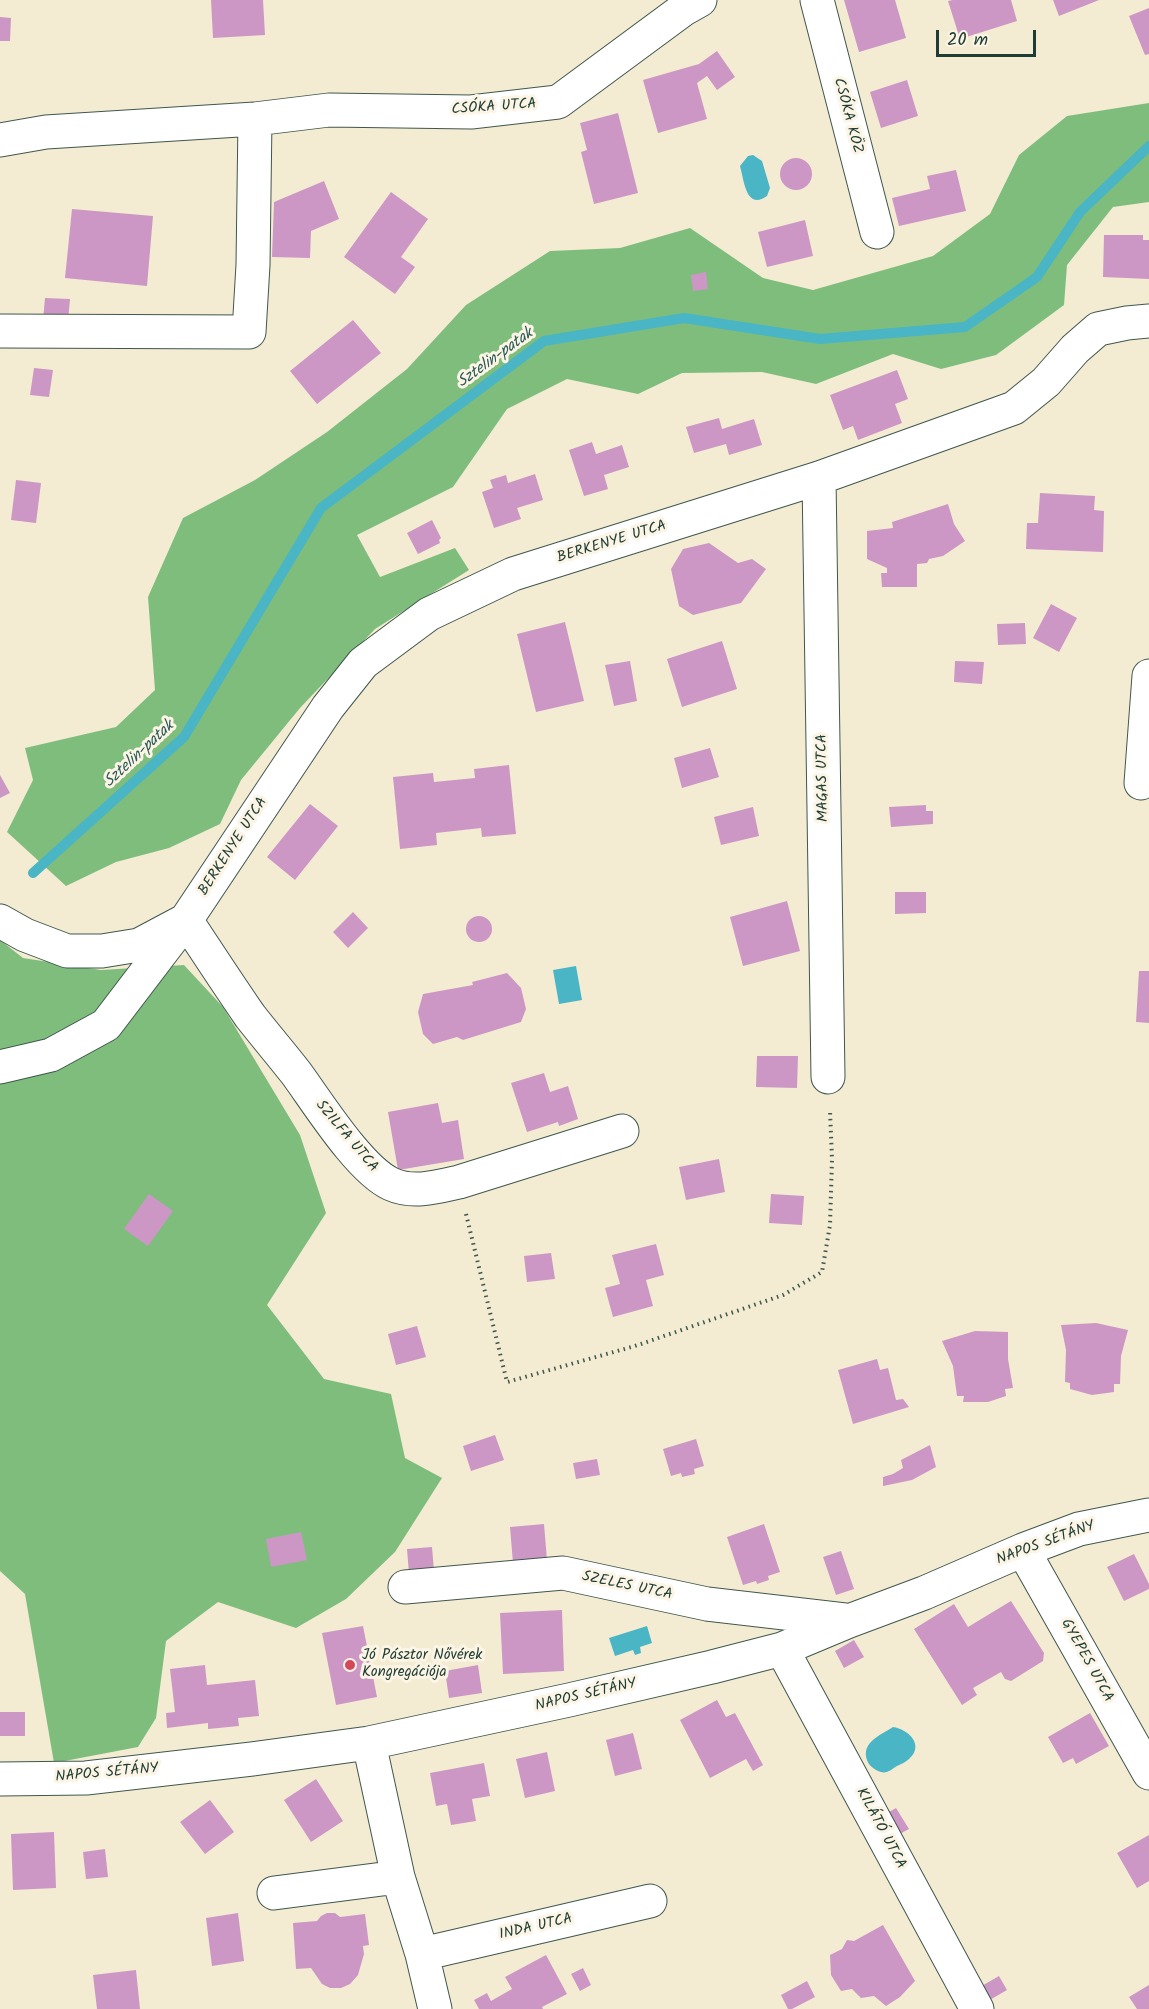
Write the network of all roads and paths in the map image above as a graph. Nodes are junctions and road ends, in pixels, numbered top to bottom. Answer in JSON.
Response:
{"nodes":[{"id":1,"x":700,"y":0,"type":"edge"},
{"id":2,"x":817,"y":0,"type":"edge"},
{"id":3,"x":255,"y":119,"type":"junction"},
{"id":4,"x":0,"y":140,"type":"edge"},
{"id":5,"x":878,"y":232,"type":"dead end"},
{"id":6,"x":1149,"y":321,"type":"edge"},
{"id":7,"x":0,"y":331,"type":"edge"},
{"id":8,"x":819,"y":478,"type":"junction"},
{"id":9,"x":1149,"y":676,"type":"edge"},
{"id":10,"x":1140,"y":783,"type":"dead end"},
{"id":11,"x":186,"y":920,"type":"junction"},
{"id":12,"x":0,"y":921,"type":"edge"},
{"id":13,"x":0,"y":1067,"type":"edge"},
{"id":14,"x":828,"y":1077,"type":"joint"},
{"id":15,"x":622,"y":1131,"type":"dead end"},
{"id":16,"x":459,"y":1182,"type":"junction"},
{"id":17,"x":1149,"y":1515,"type":"edge"},
{"id":18,"x":1023,"y":1550,"type":"junction"},
{"id":19,"x":405,"y":1587,"type":"dead end"},
{"id":20,"x":849,"y":1621,"type":"junction"},
{"id":21,"x":782,"y":1649,"type":"junction"},
{"id":22,"x":369,"y":1743,"type":"junction"},
{"id":23,"x":1149,"y":1773,"type":"edge"},
{"id":24,"x":0,"y":1779,"type":"edge"},
{"id":25,"x":398,"y":1877,"type":"junction"},
{"id":26,"x":274,"y":1893,"type":"dead end"},
{"id":27,"x":650,"y":1901,"type":"dead end"},
{"id":28,"x":422,"y":1954,"type":"junction"},
{"id":29,"x":435,"y":2009,"type":"edge"},
{"id":30,"x":977,"y":2009,"type":"edge"}],
"edges":[{"from":1,"to":3,"type":"street","name":"CSÓKA UTCA"},
{"from":2,"to":5,"type":"street","name":"CSÓKA KÖZ"},
{"from":3,"to":4,"type":"street","name":"CSÓKA UTCA"},
{"from":3,"to":7,"type":"street"},
{"from":6,"to":8,"type":"street","name":"BERKENYE UTCA"},
{"from":8,"to":11,"type":"street","name":"BERKENYE UTCA"},
{"from":8,"to":14,"type":"street","name":"MAGAS UTCA"},
{"from":9,"to":10,"type":"street"},
{"from":11,"to":12,"type":"street","name":"BERKENYE UTCA"},
{"from":11,"to":13,"type":"street","name":"BERKENYE UTCA"},
{"from":11,"to":16,"type":"street","name":"SZILFA UTCA"},
{"from":14,"to":16,"type":"path"},
{"from":15,"to":16,"type":"street","name":"SZILFA UTCA"},
{"from":17,"to":18,"type":"street","name":"NAPOS SÉTÁNY"},
{"from":18,"to":20,"type":"street","name":"NAPOS SÉTÁNY"},
{"from":18,"to":23,"type":"street","name":"GYEPES UTCA"},
{"from":19,"to":20,"type":"street","name":"SZELES UTCA"},
{"from":20,"to":21,"type":"street","name":"NAPOS SÉTÁNY"},
{"from":21,"to":22,"type":"street","name":"NAPOS SÉTÁNY"},
{"from":21,"to":30,"type":"street","name":"KILÁTÓ UTCA"},
{"from":22,"to":24,"type":"street","name":"NAPOS SÉTÁNY"},
{"from":22,"to":25,"type":"street"},
{"from":25,"to":26,"type":"street"},
{"from":25,"to":28,"type":"street"},
{"from":27,"to":28,"type":"street","name":"INDA UTCA"},
{"from":28,"to":29,"type":"street"}]}
